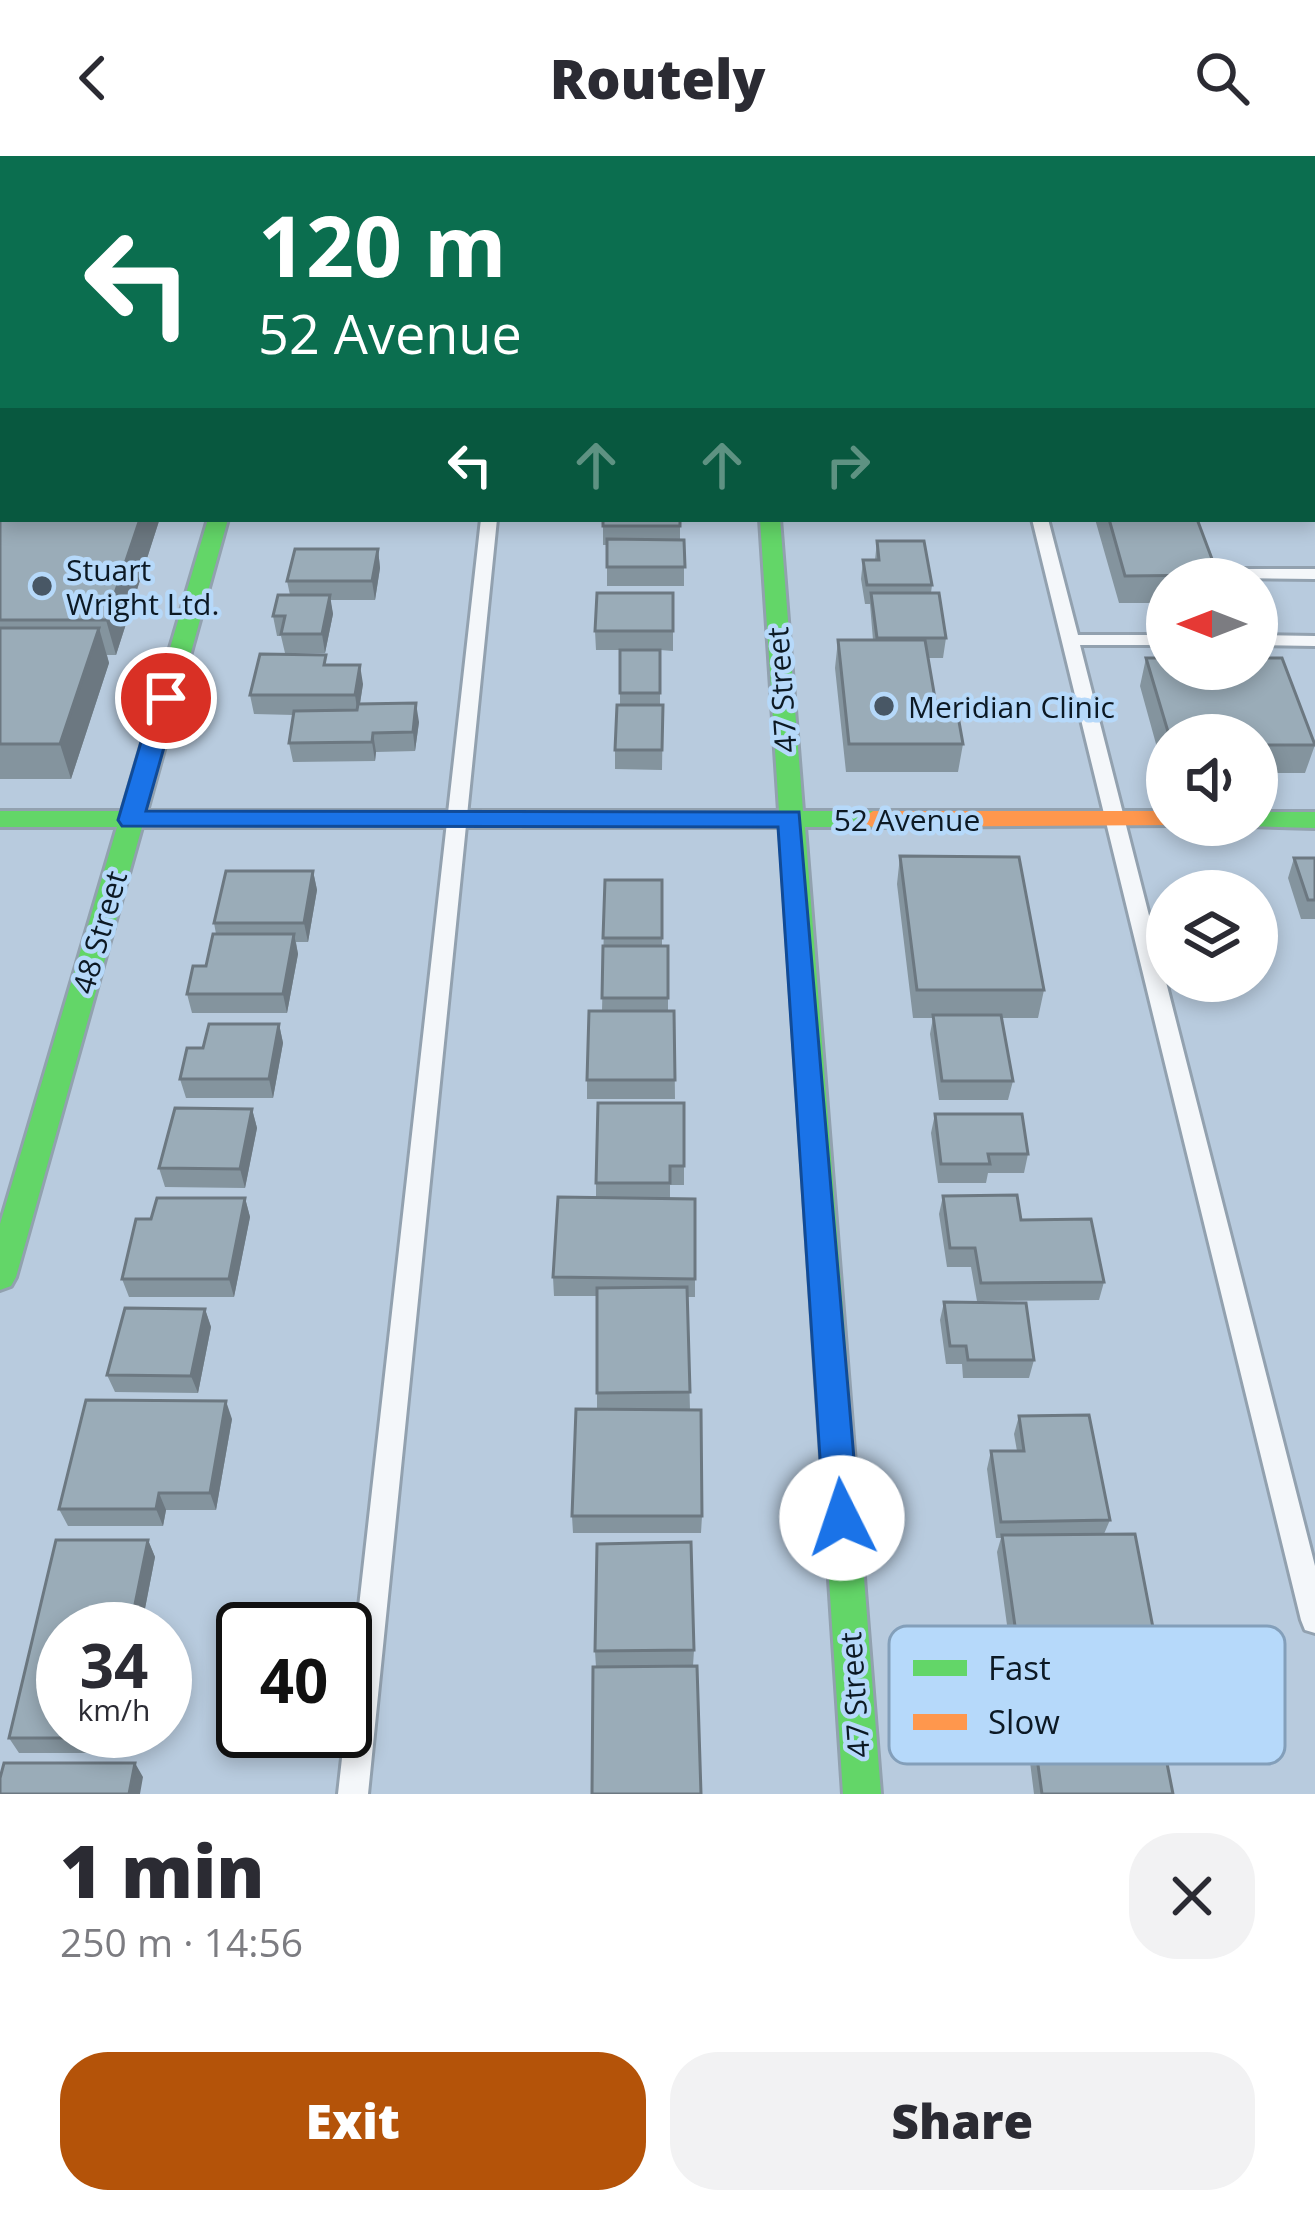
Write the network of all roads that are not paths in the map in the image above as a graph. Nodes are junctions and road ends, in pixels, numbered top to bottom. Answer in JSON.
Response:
{"nodes":[{"id":1,"x":217,"y":522,"type":"edge"},
{"id":2,"x":489,"y":522,"type":"edge"},
{"id":3,"x":770,"y":522,"type":"edge"},
{"id":4,"x":1041,"y":522,"type":"edge"},
{"id":5,"x":1278,"y":574,"type":"edge"},
{"id":6,"x":1315,"y":574,"type":"edge"},
{"id":7,"x":1071,"y":640,"type":"junction"},
{"id":8,"x":1146,"y":640,"type":"edge"},
{"id":9,"x":1278,"y":640,"type":"edge"},
{"id":10,"x":1315,"y":640,"type":"edge"},
{"id":11,"x":790,"y":818,"type":"junction"},
{"id":12,"x":0,"y":819,"type":"edge"},
{"id":13,"x":457,"y":819,"type":"junction"},
{"id":14,"x":1115,"y":819,"type":"junction"},
{"id":15,"x":131,"y":820,"type":"junction"},
{"id":16,"x":1146,"y":820,"type":"edge"},
{"id":17,"x":1278,"y":820,"type":"edge"},
{"id":18,"x":1315,"y":820,"type":"edge"},
{"id":19,"x":0,"y":1277,"type":"edge"},
{"id":20,"x":1315,"y":1620,"type":"edge"},
{"id":21,"x":352,"y":1794,"type":"edge"},
{"id":22,"x":862,"y":1794,"type":"edge"}],
"edges":[{"from":1,"to":15,"type":"street","name":"48 Street"},
{"from":2,"to":13,"type":"lane"},
{"from":3,"to":11,"type":"street","name":"47 Street"},
{"from":4,"to":7,"type":"lane"},
{"from":5,"to":6,"type":"lane"},
{"from":7,"to":8,"type":"lane"},
{"from":7,"to":14,"type":"lane"},
{"from":9,"to":10,"type":"lane"},
{"from":11,"to":13,"type":"street","name":"52 Avenue"},
{"from":11,"to":14,"type":"street","name":"52 Avenue"},
{"from":11,"to":22,"type":"street","name":"47 Street"},
{"from":12,"to":15,"type":"street","name":"52 Avenue"},
{"from":13,"to":15,"type":"street","name":"52 Avenue"},
{"from":13,"to":21,"type":"lane"},
{"from":14,"to":16,"type":"street","name":"52 Avenue"},
{"from":14,"to":20,"type":"lane"},
{"from":15,"to":19,"type":"street","name":"48 Street"},
{"from":17,"to":18,"type":"street"}]}
